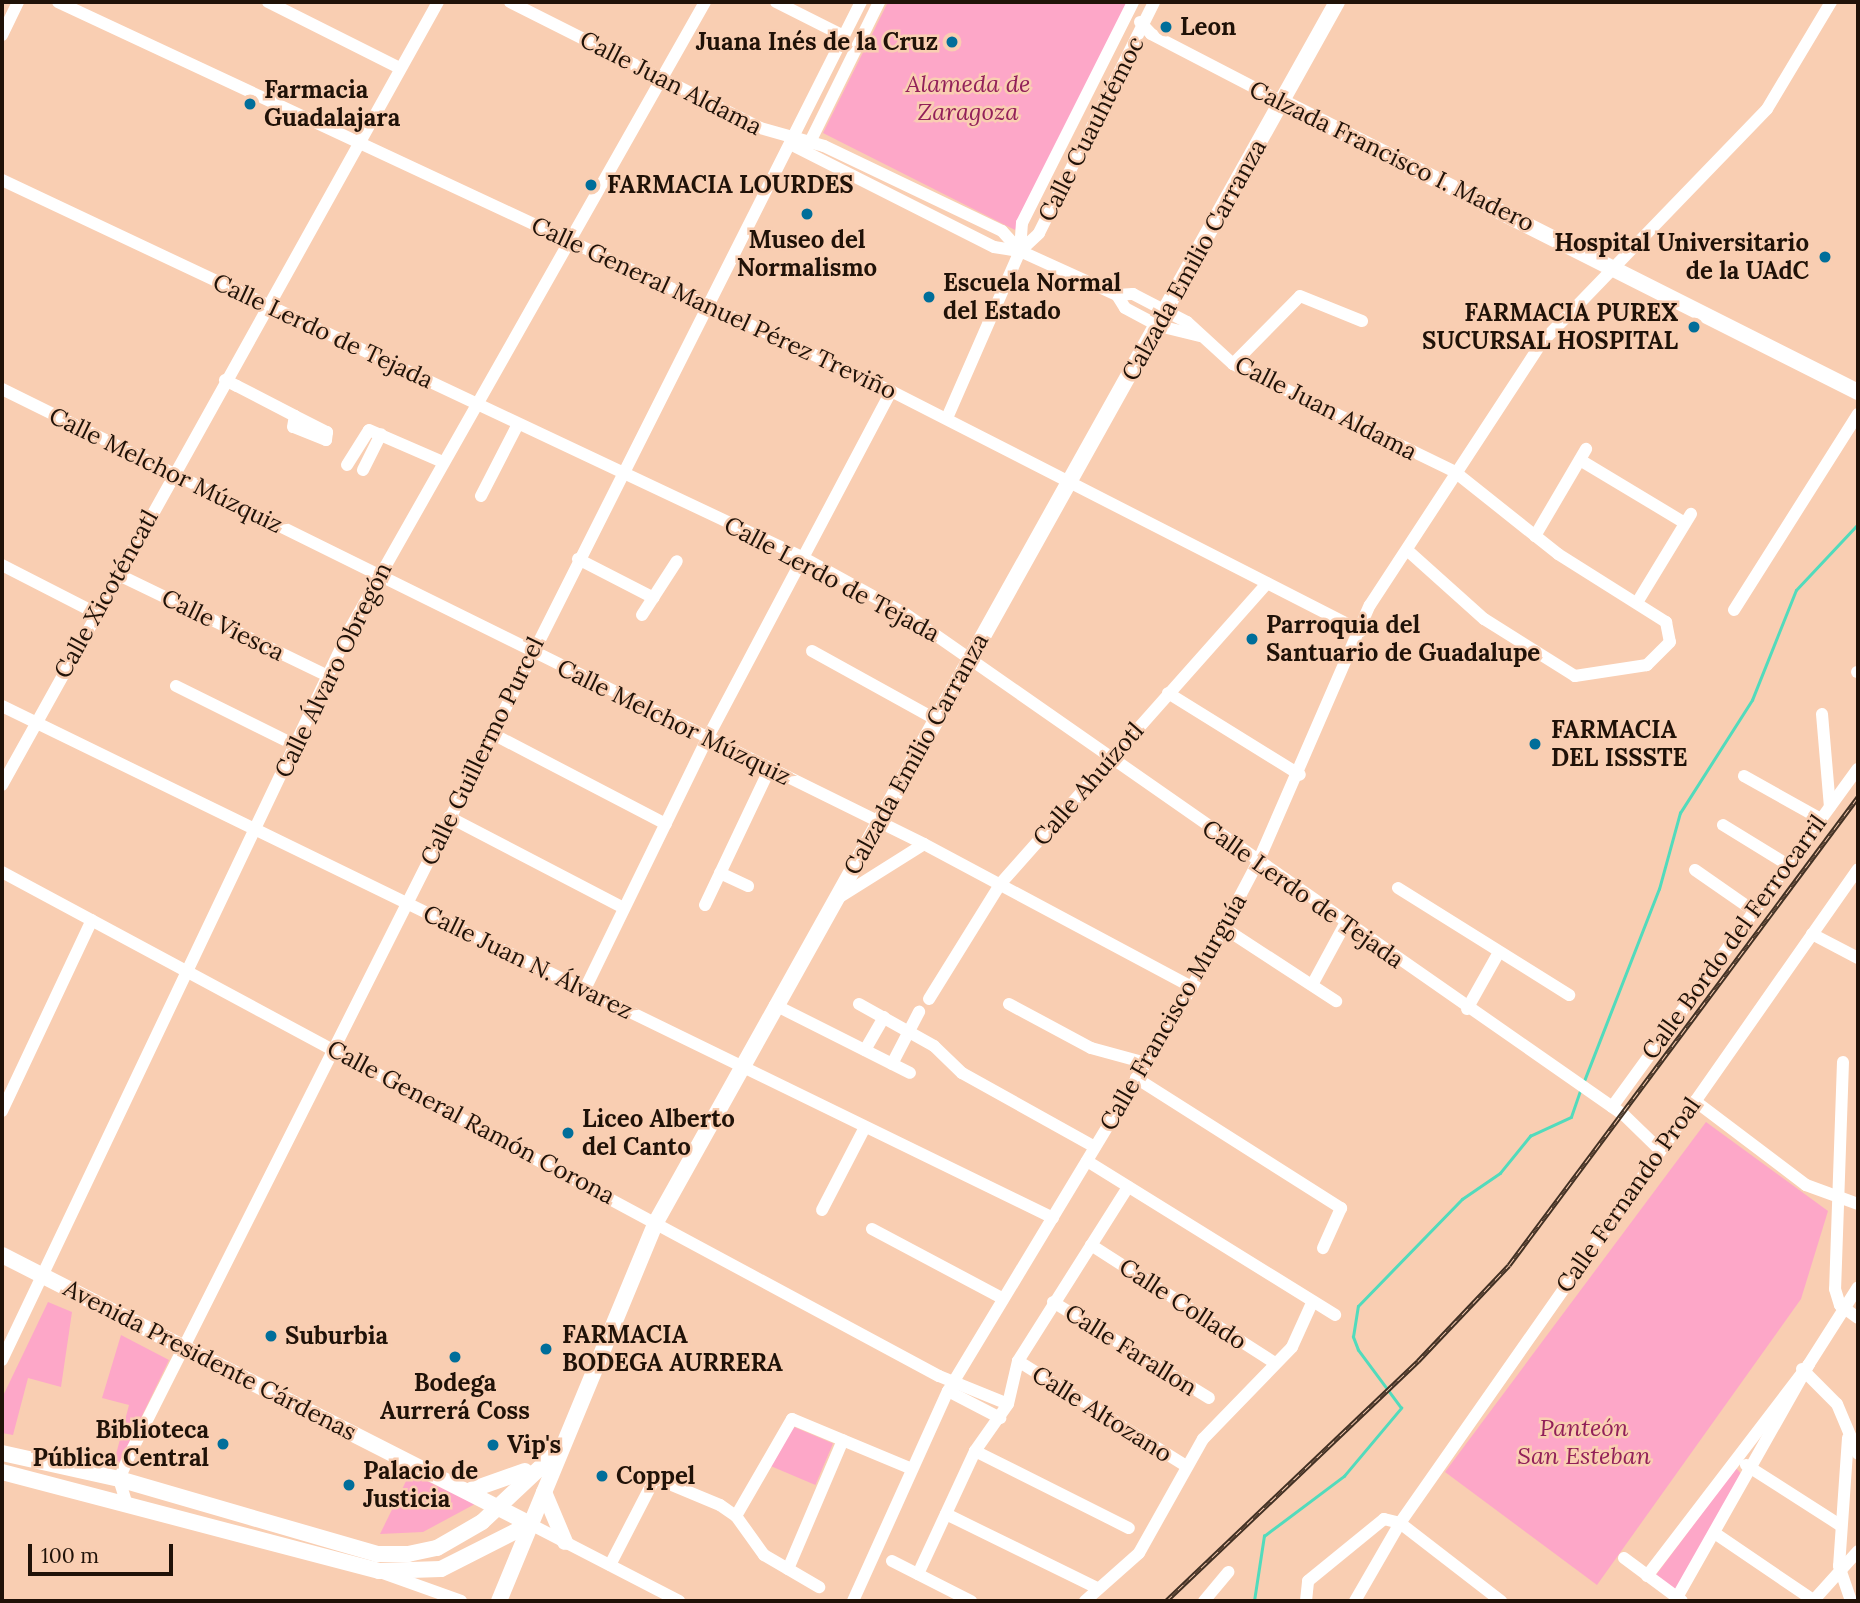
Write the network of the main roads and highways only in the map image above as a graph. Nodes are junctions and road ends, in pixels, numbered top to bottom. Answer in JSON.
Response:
{"nodes":[{"id":1,"x":1337,"y":2,"type":"edge"},
{"id":2,"x":1282,"y":102,"type":"junction"},
{"id":3,"x":1858,"y":392,"type":"edge"},
{"id":4,"x":2,"y":1255,"type":"edge"},
{"id":5,"x":559,"y":1450,"type":"junction"},
{"id":6,"x":2,"y":1453,"type":"edge"},
{"id":7,"x":536,"y":1465,"type":"junction"},
{"id":8,"x":2,"y":1472,"type":"edge"},
{"id":9,"x":471,"y":1490,"type":"junction"},
{"id":10,"x":544,"y":1492,"type":"junction"},
{"id":11,"x":497,"y":1507,"type":"junction"},
{"id":12,"x":215,"y":1509,"type":"junction"},
{"id":13,"x":162,"y":1514,"type":"junction"},
{"id":14,"x":530,"y":1524,"type":"junction"},
{"id":15,"x":214,"y":1528,"type":"junction"},
{"id":16,"x":307,"y":1533,"type":"junction"},
{"id":17,"x":565,"y":1542,"type":"road end"},
{"id":18,"x":499,"y":1601,"type":"edge"}],
"edges":[{"from":1,"to":2,"type":"main road","name":"Calzada Emilio Carranza"},
{"from":2,"to":3,"type":"main road","name":"Calzada Francisco I. Madero"},
{"from":2,"to":5,"type":"main road","name":"Calzada Emilio Carranza"},
{"from":4,"to":9,"type":"main road","name":"Avenida Presidente Cárdenas"},
{"from":5,"to":7,"type":"main road"},
{"from":5,"to":10,"type":"main road","name":"Calzada Emilio Carranza"},
{"from":6,"to":12,"type":"main road"},
{"from":7,"to":9,"type":"main road"},
{"from":7,"to":11,"type":"main road"},
{"from":8,"to":13,"type":"main road"},
{"from":9,"to":11,"type":"main road","name":"Avenida Presidente Cárdenas"},
{"from":10,"to":14,"type":"main road","name":"Calzada Emilio Carranza"},
{"from":10,"to":17,"type":"main road"},
{"from":11,"to":14,"type":"main road","name":"Avenida Presidente Cárdenas"},
{"from":11,"to":16,"type":"main road"},
{"from":12,"to":13,"type":"main road"},
{"from":12,"to":16,"type":"main road"},
{"from":13,"to":15,"type":"main road"},
{"from":14,"to":15,"type":"main road"},
{"from":14,"to":18,"type":"main road","name":"Calzada Emilio Carranza"},
{"from":15,"to":16,"type":"main road"}]}
